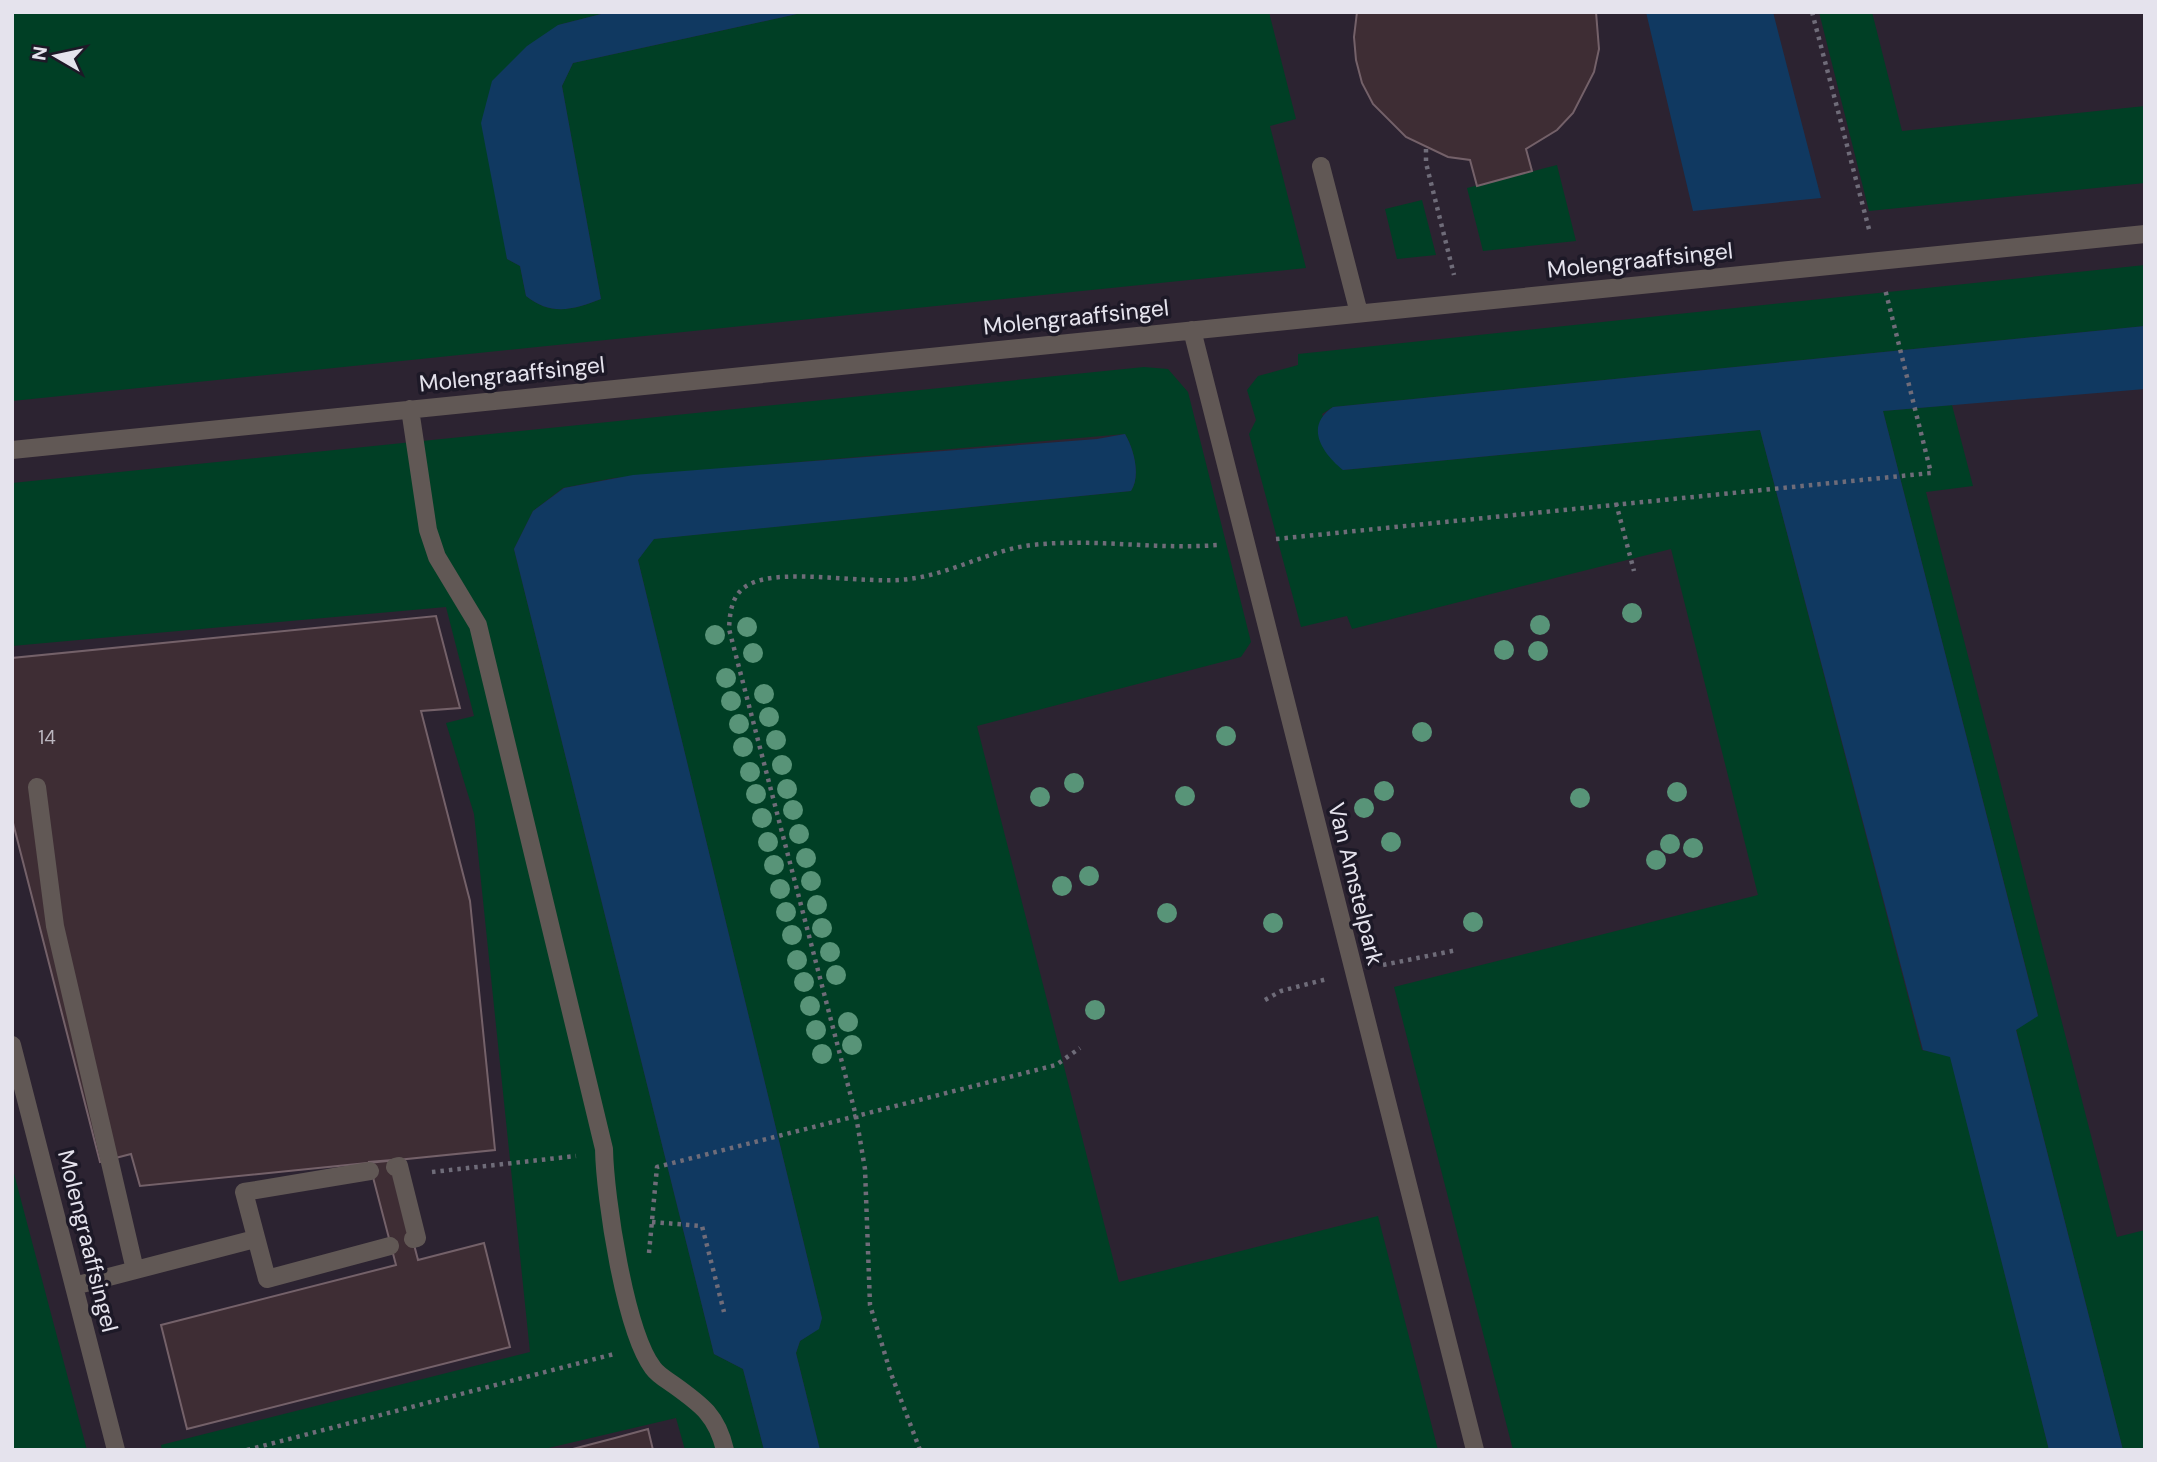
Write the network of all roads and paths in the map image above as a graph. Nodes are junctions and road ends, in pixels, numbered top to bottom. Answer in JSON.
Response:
{"nodes":[{"id":1,"x":1812,"y":12,"type":"edge"},
{"id":2,"x":1426,"y":149,"type":"dead end"},
{"id":3,"x":1321,"y":166,"type":"dead end"},
{"id":4,"x":2145,"y":234,"type":"edge"},
{"id":5,"x":1446,"y":239,"type":"dead end"},
{"id":6,"x":1877,"y":261,"type":"junction"},
{"id":7,"x":1359,"y":313,"type":"junction"},
{"id":8,"x":1192,"y":330,"type":"junction"},
{"id":9,"x":410,"y":409,"type":"junction"},
{"id":10,"x":12,"y":450,"type":"edge"},
{"id":11,"x":1616,"y":503,"type":"junction"},
{"id":12,"x":1245,"y":542,"type":"junction"},
{"id":13,"x":1634,"y":571,"type":"dead end"},
{"id":14,"x":37,"y":787,"type":"dead end"},
{"id":15,"x":1457,"y":950,"type":"dead end"},
{"id":16,"x":1353,"y":972,"type":"junction"},
{"id":17,"x":1265,"y":1000,"type":"dead end"},
{"id":18,"x":12,"y":1045,"type":"edge"},
{"id":19,"x":1080,"y":1048,"type":"dead end"},
{"id":20,"x":856,"y":1116,"type":"junction"},
{"id":21,"x":604,"y":1149,"type":"junction"},
{"id":22,"x":370,"y":1171,"type":"dead end"},
{"id":23,"x":398,"y":1171,"type":"joint"},
{"id":24,"x":652,"y":1222,"type":"junction"},
{"id":25,"x":256,"y":1239,"type":"junction"},
{"id":26,"x":413,"y":1240,"type":"dead end"},
{"id":27,"x":390,"y":1246,"type":"dead end"},
{"id":28,"x":648,"y":1264,"type":"dead end"},
{"id":29,"x":135,"y":1270,"type":"junction"},
{"id":30,"x":74,"y":1286,"type":"junction"},
{"id":31,"x":724,"y":1312,"type":"dead end"},
{"id":32,"x":639,"y":1347,"type":"junction"},
{"id":33,"x":116,"y":1450,"type":"edge"},
{"id":34,"x":247,"y":1450,"type":"edge"},
{"id":35,"x":726,"y":1450,"type":"edge"},
{"id":36,"x":920,"y":1450,"type":"edge"},
{"id":37,"x":1475,"y":1450,"type":"edge"}],
"edges":[{"from":1,"to":6,"type":"path"},
{"from":2,"to":5,"type":"path"},
{"from":3,"to":7,"type":"street"},
{"from":4,"to":6,"type":"street","name":"Molengraaffsingel"},
{"from":6,"to":7,"type":"street","name":"Molengraaffsingel"},
{"from":6,"to":11,"type":"path"},
{"from":7,"to":8,"type":"street","name":"Molengraaffsingel"},
{"from":8,"to":9,"type":"street","name":"Molengraaffsingel"},
{"from":8,"to":12,"type":"street","name":"Van Amstelpark"},
{"from":9,"to":10,"type":"street","name":"Molengraaffsingel"},
{"from":9,"to":21,"type":"street"},
{"from":11,"to":12,"type":"path"},
{"from":11,"to":13,"type":"path"},
{"from":12,"to":16,"type":"street","name":"Van Amstelpark"},
{"from":12,"to":20,"type":"path"},
{"from":14,"to":29,"type":"street"},
{"from":15,"to":16,"type":"path"},
{"from":16,"to":17,"type":"path"},
{"from":16,"to":37,"type":"street","name":"Van Amstelpark"},
{"from":18,"to":30,"type":"street","name":"Molengraaffsingel"},
{"from":19,"to":20,"type":"path"},
{"from":20,"to":24,"type":"path"},
{"from":20,"to":36,"type":"path"},
{"from":21,"to":23,"type":"path"},
{"from":21,"to":32,"type":"street"},
{"from":22,"to":25,"type":"street"},
{"from":23,"to":26,"type":"street"},
{"from":24,"to":28,"type":"path"},
{"from":24,"to":31,"type":"path"},
{"from":25,"to":27,"type":"street"},
{"from":25,"to":29,"type":"street"},
{"from":29,"to":30,"type":"street"},
{"from":30,"to":33,"type":"street","name":"Molengraaffsingel"},
{"from":32,"to":34,"type":"path"},
{"from":32,"to":35,"type":"street"}]}
